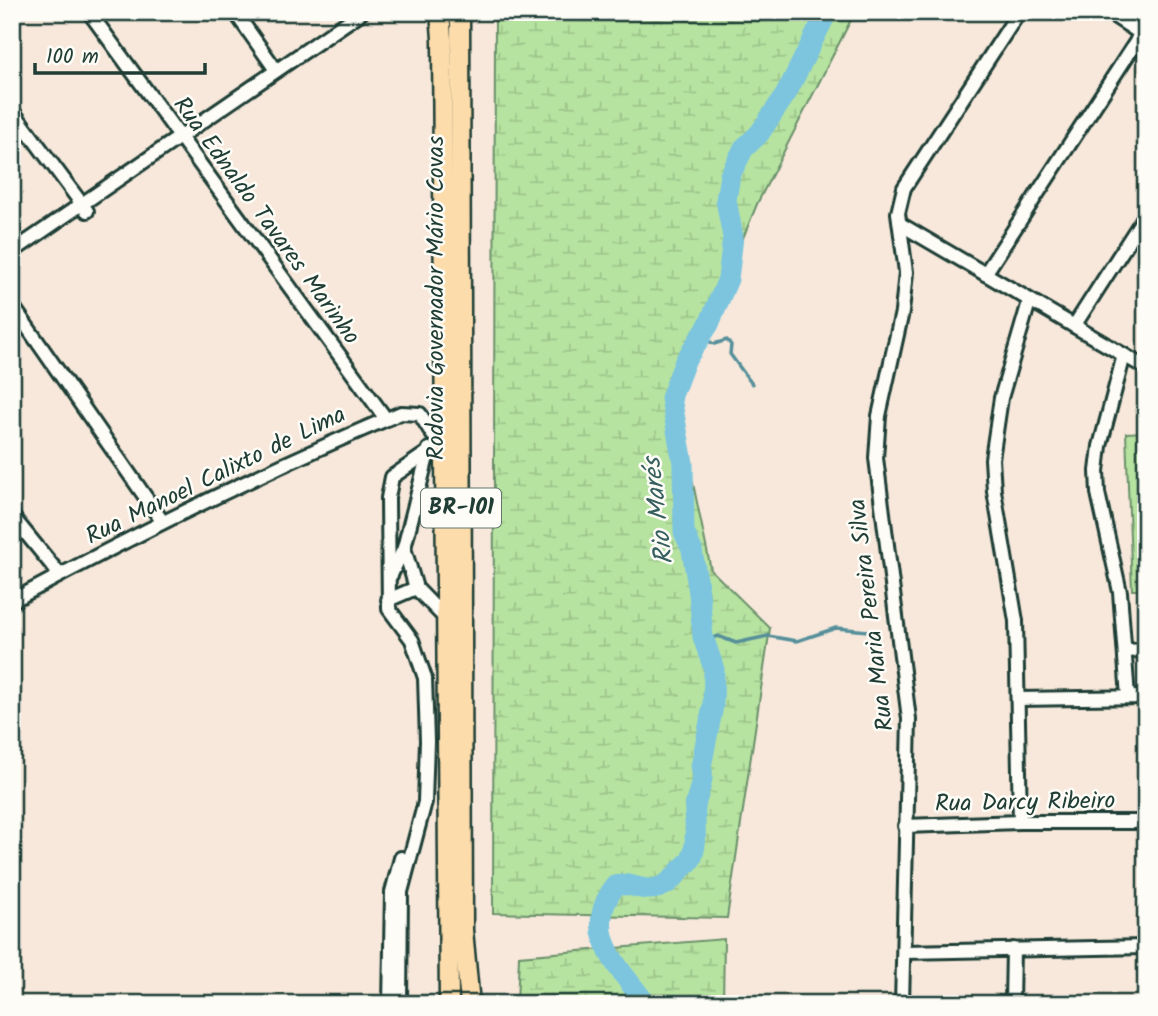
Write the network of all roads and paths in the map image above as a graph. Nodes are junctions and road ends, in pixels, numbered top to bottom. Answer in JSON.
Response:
{"nodes":[{"id":1,"x":89,"y":12,"type":"edge"},
{"id":2,"x":235,"y":12,"type":"edge"},
{"id":3,"x":362,"y":12,"type":"edge"},
{"id":4,"x":440,"y":12,"type":"edge"},
{"id":5,"x":460,"y":12,"type":"edge"},
{"id":6,"x":1018,"y":12,"type":"edge"},
{"id":7,"x":1108,"y":12,"type":"edge"},
{"id":8,"x":1139,"y":12,"type":"edge"},
{"id":9,"x":1140,"y":33,"type":"junction"},
{"id":10,"x":276,"y":70,"type":"junction"},
{"id":11,"x":12,"y":110,"type":"edge"},
{"id":12,"x":179,"y":139,"type":"junction"},
{"id":13,"x":85,"y":208,"type":"junction"},
{"id":14,"x":1146,"y":214,"type":"edge"},
{"id":15,"x":900,"y":224,"type":"junction"},
{"id":16,"x":12,"y":253,"type":"edge"},
{"id":17,"x":985,"y":274,"type":"junction"},
{"id":18,"x":1029,"y":302,"type":"junction"},
{"id":19,"x":12,"y":305,"type":"edge"},
{"id":20,"x":1074,"y":327,"type":"junction"},
{"id":21,"x":1124,"y":355,"type":"junction"},
{"id":22,"x":1146,"y":368,"type":"edge"},
{"id":23,"x":444,"y":399,"type":"junction"},
{"id":24,"x":386,"y":419,"type":"junction"},
{"id":25,"x":433,"y":435,"type":"junction"},
{"id":26,"x":428,"y":453,"type":"junction"},
{"id":27,"x":12,"y":516,"type":"edge"},
{"id":28,"x":162,"y":521,"type":"junction"},
{"id":29,"x":404,"y":548,"type":"junction"},
{"id":30,"x":60,"y":575,"type":"junction"},
{"id":31,"x":389,"y":578,"type":"junction"},
{"id":32,"x":416,"y":588,"type":"junction"},
{"id":33,"x":388,"y":600,"type":"junction"},
{"id":34,"x":12,"y":601,"type":"edge"},
{"id":35,"x":446,"y":619,"type":"junction"},
{"id":36,"x":1126,"y":650,"type":"junction"},
{"id":37,"x":1146,"y":650,"type":"edge"},
{"id":38,"x":422,"y":672,"type":"junction"},
{"id":39,"x":1128,"y":697,"type":"junction"},
{"id":40,"x":1146,"y":698,"type":"edge"},
{"id":41,"x":1018,"y":699,"type":"junction"},
{"id":42,"x":1020,"y":821,"type":"junction"},
{"id":43,"x":1146,"y":822,"type":"edge"},
{"id":44,"x":905,"y":826,"type":"junction"},
{"id":45,"x":1146,"y":947,"type":"edge"},
{"id":46,"x":1013,"y":949,"type":"junction"},
{"id":47,"x":904,"y":952,"type":"junction"},
{"id":48,"x":390,"y":1004,"type":"edge"},
{"id":49,"x":400,"y":1004,"type":"edge"},
{"id":50,"x":449,"y":1004,"type":"edge"},
{"id":51,"x":470,"y":1004,"type":"edge"},
{"id":52,"x":902,"y":1004,"type":"edge"},
{"id":53,"x":1012,"y":1004,"type":"edge"}],
"edges":[{"from":1,"to":12,"type":"street","name":"Rua Ednaldo Tavares Marinho"},
{"from":2,"to":10,"type":"street"},
{"from":3,"to":10,"type":"street"},
{"from":4,"to":23,"type":"highway","name":"Rodovia Governador Mário Covas","number":"BR-101"},
{"from":5,"to":51,"type":"highway","name":"Rodovia Governador Mário Covas","number":"BR-101"},
{"from":6,"to":15,"type":"street","name":"Rua Maria Pereira Silva"},
{"from":7,"to":9,"type":"street"},
{"from":8,"to":9,"type":"street"},
{"from":9,"to":17,"type":"street"},
{"from":10,"to":12,"type":"street"},
{"from":11,"to":13,"type":"street"},
{"from":12,"to":13,"type":"street"},
{"from":12,"to":24,"type":"street","name":"Rua Ednaldo Tavares Marinho"},
{"from":13,"to":16,"type":"street"},
{"from":14,"to":20,"type":"street"},
{"from":15,"to":17,"type":"street"},
{"from":15,"to":44,"type":"street","name":"Rua Maria Pereira Silva"},
{"from":17,"to":18,"type":"street"},
{"from":18,"to":20,"type":"street"},
{"from":18,"to":41,"type":"street"},
{"from":19,"to":28,"type":"street"},
{"from":20,"to":21,"type":"street"},
{"from":21,"to":22,"type":"street"},
{"from":21,"to":36,"type":"street"},
{"from":23,"to":25,"type":"street"},
{"from":23,"to":35,"type":"highway","name":"Rodovia Governador Mário Covas","number":"BR-101"},
{"from":24,"to":25,"type":"street","name":"Rua Manoel Calixto de Lima"},
{"from":24,"to":28,"type":"street","name":"Rua Manoel Calixto de Lima"},
{"from":25,"to":26,"type":"street"},
{"from":26,"to":29,"type":"street"},
{"from":26,"to":31,"type":"street"},
{"from":27,"to":30,"type":"street"},
{"from":28,"to":30,"type":"street","name":"Rua Manoel Calixto de Lima"},
{"from":29,"to":31,"type":"street"},
{"from":29,"to":32,"type":"street"},
{"from":30,"to":34,"type":"street","name":"Rua Manoel Calixto de Lima"},
{"from":31,"to":33,"type":"street"},
{"from":32,"to":33,"type":"street"},
{"from":32,"to":35,"type":"street"},
{"from":33,"to":38,"type":"street"},
{"from":35,"to":50,"type":"highway","name":"Rodovia Governador Mário Covas","number":"BR-101"},
{"from":36,"to":37,"type":"street"},
{"from":36,"to":39,"type":"street"},
{"from":38,"to":48,"type":"street"},
{"from":38,"to":49,"type":"street"},
{"from":39,"to":40,"type":"street"},
{"from":39,"to":41,"type":"street"},
{"from":41,"to":42,"type":"street"},
{"from":42,"to":43,"type":"street","name":"Rua Darcy Ribeiro"},
{"from":42,"to":44,"type":"street","name":"Rua Darcy Ribeiro"},
{"from":44,"to":47,"type":"street","name":"Rua Maria Pereira Silva"},
{"from":45,"to":46,"type":"street"},
{"from":46,"to":47,"type":"street"},
{"from":46,"to":53,"type":"street"},
{"from":47,"to":52,"type":"street","name":"Rua Maria Pereira Silva"}]}
